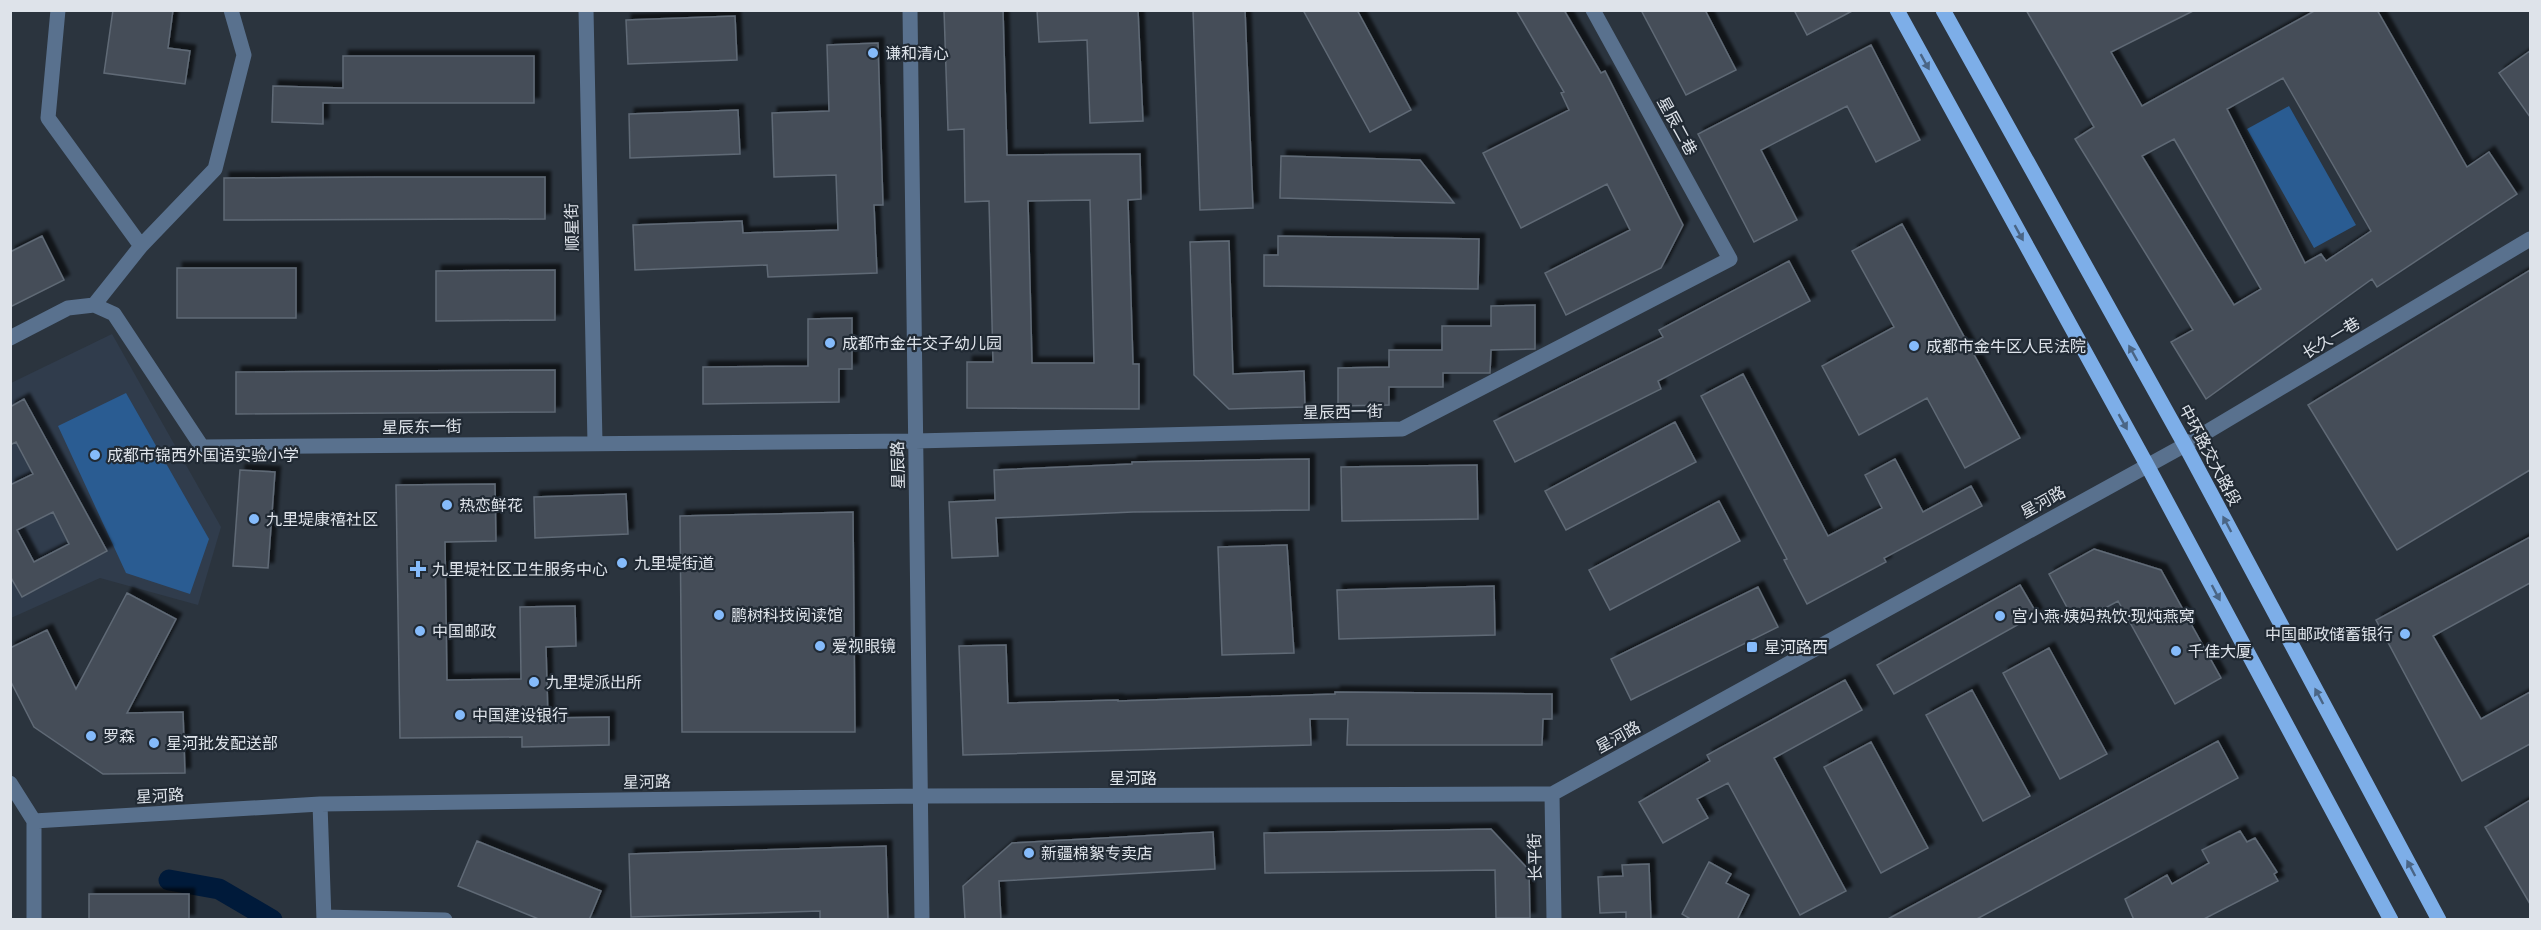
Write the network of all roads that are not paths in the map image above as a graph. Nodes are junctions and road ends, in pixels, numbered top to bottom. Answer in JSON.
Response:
{"nodes":[{"id":1,"x":58,"y":10,"type":"edge"},
{"id":2,"x":231,"y":10,"type":"edge"},
{"id":3,"x":586,"y":10,"type":"edge"},
{"id":4,"x":910,"y":10,"type":"edge"},
{"id":5,"x":1593,"y":10,"type":"edge"},
{"id":6,"x":1897,"y":10,"type":"edge"},
{"id":7,"x":1943,"y":10,"type":"edge"},
{"id":8,"x":2530,"y":239,"type":"edge"},
{"id":9,"x":141,"y":246,"type":"junction"},
{"id":10,"x":1730,"y":260,"type":"joint"},
{"id":11,"x":94,"y":305,"type":"junction"},
{"id":12,"x":10,"y":338,"type":"edge"},
{"id":13,"x":915,"y":441,"type":"junction"},
{"id":14,"x":595,"y":443,"type":"junction"},
{"id":15,"x":2185,"y":445,"type":"junction"},
{"id":16,"x":2147,"y":465,"type":"junction"},
{"id":17,"x":10,"y":783,"type":"edge"},
{"id":18,"x":1552,"y":794,"type":"junction"},
{"id":19,"x":921,"y":796,"type":"junction"},
{"id":20,"x":320,"y":804,"type":"junction"},
{"id":21,"x":34,"y":821,"type":"junction"},
{"id":22,"x":324,"y":918,"type":"edge"},
{"id":23,"x":34,"y":920,"type":"edge"},
{"id":24,"x":445,"y":920,"type":"edge"},
{"id":25,"x":922,"y":920,"type":"edge"},
{"id":26,"x":1554,"y":920,"type":"edge"},
{"id":27,"x":2391,"y":920,"type":"edge"},
{"id":28,"x":2439,"y":920,"type":"edge"}],
"edges":[{"from":1,"to":9,"type":"street"},
{"from":2,"to":9,"type":"street"},
{"from":3,"to":14,"type":"street","name":"顺星街"},
{"from":4,"to":13,"type":"street","name":"星辰路"},
{"from":5,"to":10,"type":"street","name":"星辰二巷"},
{"from":6,"to":16,"type":"main road","one_way":true},
{"from":15,"to":7,"type":"main road","name":"中环路交大路段","one_way":true},
{"from":8,"to":15,"type":"street","name":"长久一巷"},
{"from":9,"to":11,"type":"street"},
{"from":10,"to":13,"type":"street","name":"星辰西一街"},
{"from":11,"to":12,"type":"street"},
{"from":11,"to":14,"type":"street","name":"星辰东一街"},
{"from":13,"to":14,"type":"street","name":"星辰东一街"},
{"from":13,"to":19,"type":"street","name":"星辰路"},
{"from":15,"to":16,"type":"street","name":"长久一巷"},
{"from":28,"to":15,"type":"main road","name":"中环路交大路段","one_way":true},
{"from":16,"to":18,"type":"street","name":"星河路"},
{"from":16,"to":27,"type":"main road","one_way":true},
{"from":17,"to":21,"type":"street"},
{"from":18,"to":19,"type":"street","name":"星河路"},
{"from":18,"to":26,"type":"street","name":"长平街"},
{"from":19,"to":20,"type":"street","name":"星河路"},
{"from":19,"to":25,"type":"street","name":"星辰路"},
{"from":20,"to":21,"type":"street","name":"星河路"},
{"from":20,"to":22,"type":"street"},
{"from":21,"to":23,"type":"street"},
{"from":22,"to":24,"type":"street"}]}
